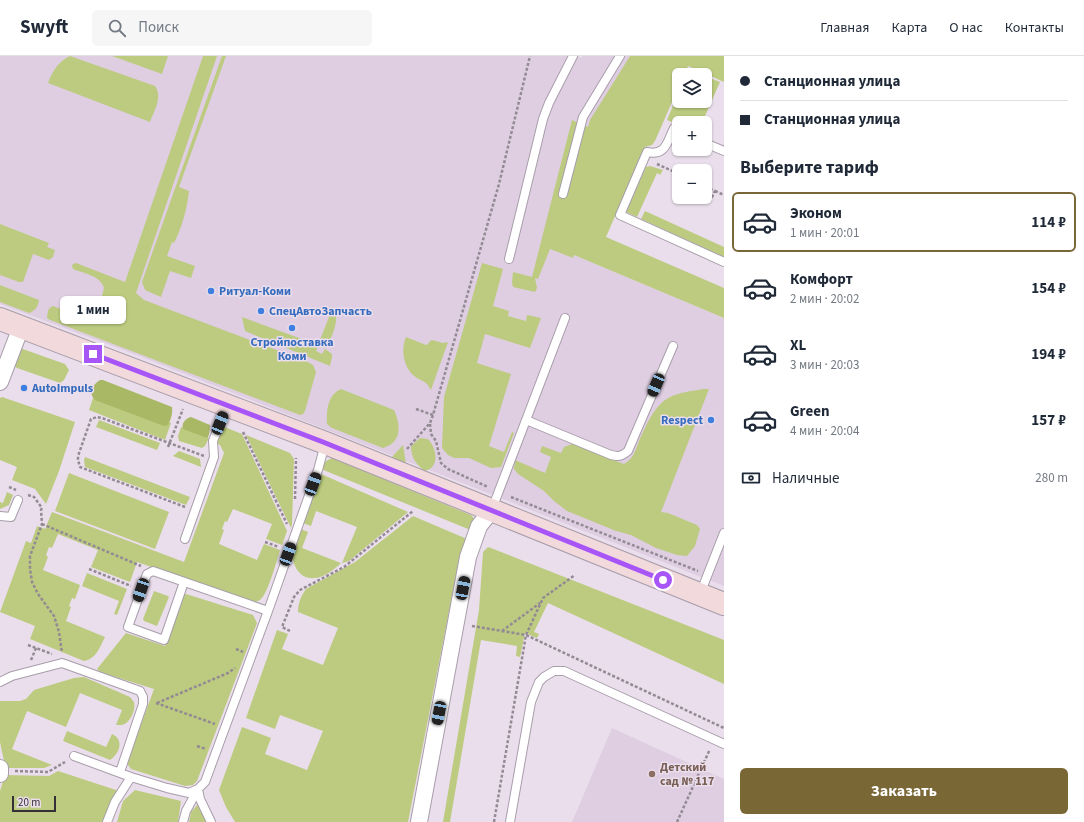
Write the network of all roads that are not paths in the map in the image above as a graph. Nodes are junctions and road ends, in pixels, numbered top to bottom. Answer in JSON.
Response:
{"nodes":[{"id":1,"x":573,"y":56,"type":"edge"},
{"id":2,"x":620,"y":56,"type":"edge"},
{"id":3,"x":672,"y":132,"type":"edge"},
{"id":4,"x":712,"y":146,"type":"edge"},
{"id":5,"x":724,"y":151,"type":"edge"},
{"id":6,"x":564,"y":194,"type":"dead end"},
{"id":7,"x":509,"y":259,"type":"dead end"},
{"id":8,"x":724,"y":262,"type":"edge"},
{"id":9,"x":565,"y":318,"type":"dead end"},
{"id":10,"x":0,"y":319,"type":"edge"},
{"id":11,"x":21,"y":327,"type":"junction"},
{"id":12,"x":673,"y":346,"type":"dead end"},
{"id":13,"x":0,"y":382,"type":"edge"},
{"id":14,"x":227,"y":405,"type":"junction"},
{"id":15,"x":526,"y":420,"type":"junction"},
{"id":16,"x":326,"y":443,"type":"junction"},
{"id":17,"x":18,"y":500,"type":"dead end"},
{"id":18,"x":495,"y":501,"type":"junction"},
{"id":19,"x":0,"y":516,"type":"edge"},
{"id":20,"x":723,"y":538,"type":"edge"},
{"id":21,"x":185,"y":539,"type":"dead end"},
{"id":22,"x":184,"y":582,"type":"junction"},
{"id":23,"x":704,"y":584,"type":"junction"},
{"id":24,"x":724,"y":604,"type":"edge"},
{"id":25,"x":268,"y":611,"type":"junction"},
{"id":26,"x":0,"y":682,"type":"edge"},
{"id":27,"x":724,"y":744,"type":"edge"},
{"id":28,"x":74,"y":756,"type":"road end"},
{"id":29,"x":0,"y":768,"type":"edge"},
{"id":30,"x":120,"y":772,"type":"junction"},
{"id":31,"x":0,"y":773,"type":"edge"},
{"id":32,"x":132,"y":777,"type":"junction"},
{"id":33,"x":198,"y":789,"type":"junction"},
{"id":34,"x":106,"y":822,"type":"edge"},
{"id":35,"x":183,"y":822,"type":"edge"},
{"id":36,"x":211,"y":822,"type":"edge"},
{"id":37,"x":419,"y":822,"type":"edge"},
{"id":38,"x":510,"y":822,"type":"edge"}],
"edges":[{"from":1,"to":7,"type":"lane"},
{"from":2,"to":6,"type":"lane"},
{"from":3,"to":8,"type":"lane"},
{"from":4,"to":5,"type":"lane"},
{"from":9,"to":15,"type":"lane"},
{"from":10,"to":11,"type":"street"},
{"from":11,"to":13,"type":"street"},
{"from":11,"to":14,"type":"street"},
{"from":12,"to":15,"type":"lane"},
{"from":14,"to":16,"type":"street"},
{"from":14,"to":21,"type":"lane"},
{"from":15,"to":18,"type":"lane"},
{"from":16,"to":18,"type":"street"},
{"from":16,"to":25,"type":"lane"},
{"from":17,"to":19,"type":"lane"},
{"from":18,"to":23,"type":"street"},
{"from":18,"to":37,"type":"street"},
{"from":20,"to":23,"type":"lane"},
{"from":22,"to":22,"type":"lane"},
{"from":22,"to":25,"type":"lane"},
{"from":23,"to":24,"type":"street"},
{"from":25,"to":33,"type":"lane"},
{"from":26,"to":30,"type":"lane"},
{"from":27,"to":38,"type":"lane"},
{"from":28,"to":30,"type":"lane"},
{"from":29,"to":31,"type":"street"},
{"from":30,"to":32,"type":"lane"},
{"from":32,"to":33,"type":"lane"},
{"from":32,"to":34,"type":"lane"},
{"from":33,"to":35,"type":"lane"},
{"from":33,"to":36,"type":"lane"}]}
